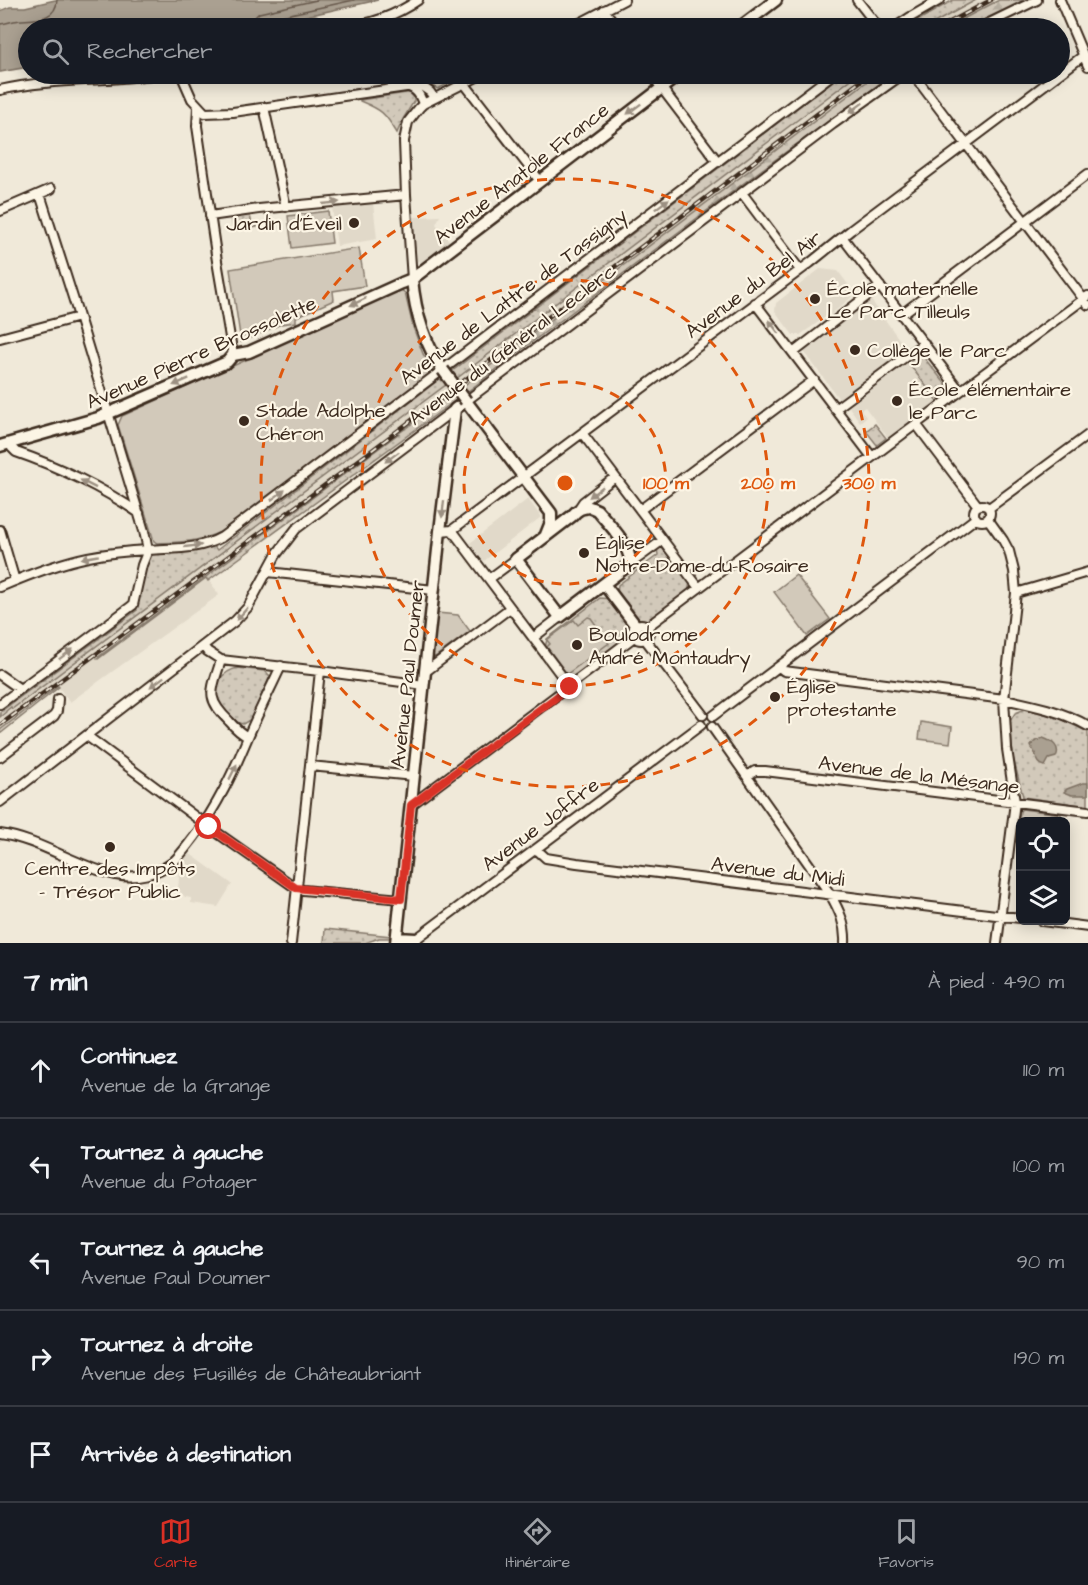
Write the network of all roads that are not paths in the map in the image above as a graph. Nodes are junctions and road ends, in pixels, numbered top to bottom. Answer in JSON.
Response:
{"nodes":[{"id":1,"x":418,"y":0,"type":"edge"},
{"id":2,"x":624,"y":0,"type":"edge"},
{"id":3,"x":776,"y":0,"type":"edge"},
{"id":4,"x":857,"y":0,"type":"edge"},
{"id":5,"x":940,"y":0,"type":"edge"},
{"id":6,"x":1037,"y":0,"type":"edge"},
{"id":7,"x":1060,"y":0,"type":"edge"},
{"id":8,"x":604,"y":10,"type":"junction"},
{"id":9,"x":385,"y":18,"type":"edge"},
{"id":10,"x":589,"y":18,"type":"edge"},
{"id":11,"x":610,"y":18,"type":"edge"},
{"id":12,"x":752,"y":18,"type":"edge"},
{"id":13,"x":871,"y":18,"type":"edge"},
{"id":14,"x":909,"y":18,"type":"edge"},
{"id":15,"x":1000,"y":18,"type":"edge"},
{"id":16,"x":1067,"y":18,"type":"edge"},
{"id":17,"x":1070,"y":24,"type":"edge"},
{"id":18,"x":1083,"y":56,"type":"junction"},
{"id":19,"x":1070,"y":66,"type":"edge"},
{"id":20,"x":1088,"y":66,"type":"edge"},
{"id":21,"x":42,"y":84,"type":"edge"},
{"id":22,"x":185,"y":84,"type":"edge"},
{"id":23,"x":462,"y":84,"type":"edge"},
{"id":24,"x":465,"y":84,"type":"edge"},
{"id":25,"x":659,"y":84,"type":"edge"},
{"id":26,"x":667,"y":84,"type":"edge"},
{"id":27,"x":820,"y":84,"type":"edge"},
{"id":28,"x":889,"y":84,"type":"edge"},
{"id":29,"x":921,"y":84,"type":"edge"},
{"id":30,"x":1046,"y":84,"type":"edge"},
{"id":31,"x":405,"y":86,"type":"junction"},
{"id":32,"x":662,"y":88,"type":"junction"},
{"id":33,"x":0,"y":90,"type":"edge"},
{"id":34,"x":434,"y":98,"type":"junction"},
{"id":35,"x":423,"y":104,"type":"junction"},
{"id":36,"x":198,"y":107,"type":"junction"},
{"id":37,"x":264,"y":107,"type":"junction"},
{"id":38,"x":967,"y":144,"type":"junction"},
{"id":39,"x":718,"y":162,"type":"junction"},
{"id":40,"x":1088,"y":174,"type":"edge"},
{"id":41,"x":540,"y":181,"type":"junction"},
{"id":42,"x":51,"y":189,"type":"dead end"},
{"id":43,"x":742,"y":193,"type":"junction"},
{"id":44,"x":40,"y":194,"type":"junction"},
{"id":45,"x":406,"y":195,"type":"junction"},
{"id":46,"x":286,"y":207,"type":"junction"},
{"id":47,"x":0,"y":211,"type":"edge"},
{"id":48,"x":210,"y":216,"type":"junction"},
{"id":49,"x":1025,"y":222,"type":"junction"},
{"id":50,"x":843,"y":238,"type":"junction"},
{"id":51,"x":800,"y":270,"type":"junction"},
{"id":52,"x":412,"y":279,"type":"junction"},
{"id":53,"x":880,"y":286,"type":"junction"},
{"id":54,"x":1087,"y":300,"type":"edge"},
{"id":55,"x":755,"y":303,"type":"junction"},
{"id":56,"x":902,"y":314,"type":"junction"},
{"id":57,"x":79,"y":317,"type":"junction"},
{"id":58,"x":0,"y":338,"type":"edge"},
{"id":59,"x":924,"y":343,"type":"junction"},
{"id":60,"x":793,"y":352,"type":"junction"},
{"id":61,"x":233,"y":355,"type":"junction"},
{"id":62,"x":443,"y":370,"type":"junction"},
{"id":63,"x":814,"y":380,"type":"junction"},
{"id":64,"x":960,"y":391,"type":"junction"},
{"id":65,"x":466,"y":401,"type":"junction"},
{"id":66,"x":455,"y":409,"type":"junction"},
{"id":67,"x":835,"y":409,"type":"junction"},
{"id":68,"x":109,"y":414,"type":"junction"},
{"id":69,"x":916,"y":424,"type":"junction"},
{"id":70,"x":582,"y":433,"type":"junction"},
{"id":71,"x":1088,"y":435,"type":"edge"},
{"id":72,"x":5,"y":444,"type":"edge"},
{"id":73,"x":872,"y":458,"type":"junction"},
{"id":74,"x":523,"y":477,"type":"junction"},
{"id":75,"x":615,"y":477,"type":"junction"},
{"id":76,"x":978,"y":506,"type":"junction"},
{"id":77,"x":989,"y":508,"type":"junction"},
{"id":78,"x":578,"y":509,"type":"junction"},
{"id":79,"x":640,"y":510,"type":"junction"},
{"id":80,"x":138,"y":513,"type":"junction"},
{"id":81,"x":551,"y":513,"type":"junction"},
{"id":82,"x":976,"y":518,"type":"junction"},
{"id":83,"x":988,"y":519,"type":"junction"},
{"id":84,"x":0,"y":530,"type":"edge"},
{"id":85,"x":452,"y":530,"type":"junction"},
{"id":86,"x":440,"y":531,"type":"junction"},
{"id":87,"x":545,"y":537,"type":"junction"},
{"id":88,"x":663,"y":540,"type":"junction"},
{"id":89,"x":148,"y":550,"type":"junction"},
{"id":90,"x":516,"y":559,"type":"junction"},
{"id":91,"x":630,"y":564,"type":"junction"},
{"id":92,"x":268,"y":572,"type":"junction"},
{"id":93,"x":1088,"y":572,"type":"edge"},
{"id":94,"x":489,"y":579,"type":"junction"},
{"id":95,"x":15,"y":581,"type":"junction"},
{"id":96,"x":604,"y":584,"type":"junction"},
{"id":97,"x":0,"y":587,"type":"edge"},
{"id":98,"x":699,"y":588,"type":"junction"},
{"id":99,"x":434,"y":590,"type":"junction"},
{"id":100,"x":1016,"y":593,"type":"junction"},
{"id":101,"x":510,"y":608,"type":"junction"},
{"id":102,"x":560,"y":617,"type":"junction"},
{"id":103,"x":639,"y":630,"type":"junction"},
{"id":104,"x":533,"y":638,"type":"junction"},
{"id":105,"x":204,"y":647,"type":"junction"},
{"id":106,"x":221,"y":660,"type":"junction"},
{"id":107,"x":281,"y":666,"type":"junction"},
{"id":108,"x":779,"y":667,"type":"junction"},
{"id":109,"x":320,"y":671,"type":"junction"},
{"id":110,"x":425,"y":672,"type":"junction"},
{"id":111,"x":0,"y":675,"type":"edge"},
{"id":112,"x":424,"y":685,"type":"junction"},
{"id":113,"x":570,"y":687,"type":"junction"},
{"id":114,"x":20,"y":689,"type":"junction"},
{"id":115,"x":58,"y":699,"type":"dead end"},
{"id":116,"x":1004,"y":699,"type":"junction"},
{"id":117,"x":0,"y":704,"type":"edge"},
{"id":118,"x":703,"y":715,"type":"junction"},
{"id":119,"x":712,"y":716,"type":"junction"},
{"id":120,"x":701,"y":725,"type":"junction"},
{"id":121,"x":1088,"y":726,"type":"edge"},
{"id":122,"x":712,"y":727,"type":"junction"},
{"id":123,"x":87,"y":736,"type":"junction"},
{"id":124,"x":248,"y":736,"type":"junction"},
{"id":125,"x":0,"y":757,"type":"edge"},
{"id":126,"x":310,"y":766,"type":"junction"},
{"id":127,"x":414,"y":776,"type":"junction"},
{"id":128,"x":747,"y":776,"type":"junction"},
{"id":129,"x":0,"y":802,"type":"edge"},
{"id":130,"x":1015,"y":802,"type":"junction"},
{"id":131,"x":411,"y":805,"type":"junction"},
{"id":132,"x":1088,"y":812,"type":"edge"},
{"id":133,"x":204,"y":824,"type":"junction"},
{"id":134,"x":0,"y":834,"type":"edge"},
{"id":135,"x":536,"y":849,"type":"junction"},
{"id":136,"x":296,"y":888,"type":"junction"},
{"id":137,"x":830,"y":894,"type":"junction"},
{"id":138,"x":401,"y":899,"type":"junction"},
{"id":139,"x":1001,"y":915,"type":"junction"},
{"id":140,"x":1016,"y":917,"type":"edge"},
{"id":141,"x":1070,"y":925,"type":"edge"},
{"id":142,"x":1088,"y":927,"type":"edge"},
{"id":143,"x":396,"y":940,"type":"edge"},
{"id":144,"x":414,"y":941,"type":"edge"},
{"id":145,"x":291,"y":943,"type":"edge"},
{"id":146,"x":845,"y":943,"type":"edge"},
{"id":147,"x":997,"y":943,"type":"edge"}],
"edges":[{"from":1,"to":9,"type":"street"},
{"from":2,"to":8,"type":"street"},
{"from":3,"to":12,"type":"street"},
{"from":4,"to":13,"type":"street"},
{"from":5,"to":14,"type":"street"},
{"from":6,"to":15,"type":"street"},
{"from":7,"to":16,"type":"street"},
{"from":8,"to":10,"type":"street"},
{"from":8,"to":11,"type":"street"},
{"from":17,"to":18,"type":"street"},
{"from":18,"to":19,"type":"street","name":"Avenue du Bel Air"},
{"from":18,"to":20,"type":"street"},
{"from":21,"to":33,"type":"street"},
{"from":22,"to":36,"type":"street"},
{"from":23,"to":34,"type":"street"},
{"from":24,"to":41,"type":"street"},
{"from":25,"to":32,"type":"street"},
{"from":26,"to":32,"type":"street","name":"Avenue Anatole France"},
{"from":27,"to":39,"type":"street","name":"Avenue de Lattre de Tassigny"},
{"from":28,"to":43,"type":"street","name":"Avenue du Général Leclerc","one_way":true},
{"from":29,"to":38,"type":"street"},
{"from":30,"to":38,"type":"street","name":"Avenue du Bel Air"},
{"from":31,"to":34,"type":"street"},
{"from":31,"to":35,"type":"street"},
{"from":31,"to":37,"type":"street"},
{"from":32,"to":39,"type":"street"},
{"from":32,"to":41,"type":"street","name":"Avenue Anatole France","one_way":true},
{"from":34,"to":35,"type":"street"},
{"from":35,"to":45,"type":"street"},
{"from":36,"to":37,"type":"street"},
{"from":36,"to":48,"type":"street"},
{"from":37,"to":46,"type":"street"},
{"from":38,"to":49,"type":"street"},
{"from":38,"to":50,"type":"street","name":"Avenue du Bel Air"},
{"from":62,"to":39,"type":"street","name":"Avenue de Lattre de Tassigny","one_way":true},
{"from":40,"to":49,"type":"street"},
{"from":41,"to":52,"type":"street","name":"Avenue Anatole France"},
{"from":42,"to":44,"type":"street"},
{"from":43,"to":51,"type":"street"},
{"from":43,"to":65,"type":"street","name":"Avenue du Général Leclerc"},
{"from":44,"to":47,"type":"street"},
{"from":44,"to":57,"type":"street"},
{"from":46,"to":45,"type":"street","one_way":true},
{"from":45,"to":52,"type":"street"},
{"from":46,"to":48,"type":"street"},
{"from":48,"to":61,"type":"street"},
{"from":49,"to":54,"type":"street"},
{"from":49,"to":56,"type":"street"},
{"from":50,"to":51,"type":"street","name":"Avenue du Bel Air"},
{"from":50,"to":53,"type":"street"},
{"from":51,"to":55,"type":"street","name":"Avenue du Bel Air"},
{"from":52,"to":61,"type":"street","name":"Avenue Pierre Brossolette","one_way":true},
{"from":52,"to":62,"type":"street"},
{"from":53,"to":56,"type":"street"},
{"from":53,"to":60,"type":"street"},
{"from":54,"to":64,"type":"street"},
{"from":60,"to":55,"type":"street","one_way":true},
{"from":55,"to":70,"type":"street","name":"Avenue du Bel Air"},
{"from":56,"to":59,"type":"street"},
{"from":57,"to":58,"type":"street"},
{"from":57,"to":68,"type":"street"},
{"from":59,"to":64,"type":"street"},
{"from":59,"to":67,"type":"street"},
{"from":60,"to":63,"type":"street"},
{"from":61,"to":68,"type":"street","name":"Avenue Pierre Brossolette","one_way":true},
{"from":62,"to":65,"type":"street","bridge":true},
{"from":89,"to":62,"type":"street","name":"Avenue de Lattre de Tassigny","one_way":true},
{"from":63,"to":67,"type":"street"},
{"from":63,"to":79,"type":"street"},
{"from":64,"to":69,"type":"street"},
{"from":65,"to":66,"type":"street","name":"Avenue du Général Leclerc"},
{"from":65,"to":74,"type":"street"},
{"from":66,"to":86,"type":"street","name":"Avenue Paul Doumer","one_way":true},
{"from":66,"to":92,"type":"street","name":"Avenue du Général Leclerc","one_way":true},
{"from":67,"to":73,"type":"street"},
{"from":68,"to":72,"type":"street","name":"Avenue Pierre Brossolette"},
{"from":68,"to":80,"type":"street"},
{"from":69,"to":73,"type":"street"},
{"from":69,"to":76,"type":"street"},
{"from":70,"to":74,"type":"street","name":"Avenue du Bel Air"},
{"from":70,"to":75,"type":"street"},
{"from":71,"to":77,"type":"street"},
{"from":80,"to":72,"type":"street","one_way":true},
{"from":73,"to":98,"type":"street"},
{"from":74,"to":81,"type":"street"},
{"from":74,"to":85,"type":"street","name":"Avenue du Bel Air"},
{"from":75,"to":78,"type":"street","one_way":true},
{"from":75,"to":79,"type":"street"},
{"from":76,"to":77,"type":"street"},
{"from":76,"to":82,"type":"street"},
{"from":77,"to":83,"type":"street"},
{"from":78,"to":81,"type":"street"},
{"from":78,"to":87,"type":"street"},
{"from":78,"to":91,"type":"street"},
{"from":79,"to":88,"type":"street"},
{"from":80,"to":89,"type":"street"},
{"from":81,"to":87,"type":"street"},
{"from":82,"to":83,"type":"street"},
{"from":82,"to":108,"type":"street"},
{"from":83,"to":100,"type":"street"},
{"from":84,"to":95,"type":"street"},
{"from":85,"to":86,"type":"street"},
{"from":85,"to":94,"type":"street"},
{"from":86,"to":99,"type":"street","name":"Avenue Paul Doumer"},
{"from":87,"to":90,"type":"street"},
{"from":88,"to":91,"type":"street"},
{"from":88,"to":98,"type":"street"},
{"from":89,"to":95,"type":"street","name":"Avenue de Lattre de Tassigny","one_way":true},
{"from":114,"to":89,"type":"street","one_way":true},
{"from":90,"to":94,"type":"street"},
{"from":90,"to":102,"type":"street"},
{"from":91,"to":96,"type":"street"},
{"from":92,"to":99,"type":"street"},
{"from":92,"to":105,"type":"street","name":"Avenue du Général Leclerc","one_way":true},
{"from":93,"to":100,"type":"street"},
{"from":94,"to":101,"type":"street"},
{"from":95,"to":97,"type":"street","name":"Avenue de Lattre de Tassigny"},
{"from":96,"to":102,"type":"street"},
{"from":96,"to":103,"type":"street"},
{"from":98,"to":103,"type":"street"},
{"from":99,"to":110,"type":"street","name":"Avenue Paul Doumer"},
{"from":100,"to":116,"type":"street"},
{"from":101,"to":104,"type":"street"},
{"from":101,"to":110,"type":"street"},
{"from":102,"to":104,"type":"street"},
{"from":103,"to":113,"type":"street"},
{"from":103,"to":118,"type":"street"},
{"from":104,"to":113,"type":"street"},
{"from":105,"to":106,"type":"street"},
{"from":105,"to":123,"type":"street","name":"Avenue du Général Leclerc","one_way":true},
{"from":106,"to":107,"type":"street"},
{"from":106,"to":124,"type":"street"},
{"from":107,"to":109,"type":"street"},
{"from":107,"to":124,"type":"street"},
{"from":108,"to":116,"type":"street"},
{"from":108,"to":119,"type":"street"},
{"from":109,"to":112,"type":"street"},
{"from":109,"to":126,"type":"street"},
{"from":110,"to":112,"type":"street","name":"Avenue Paul Doumer"},
{"from":111,"to":114,"type":"street"},
{"from":112,"to":127,"type":"street","name":"Avenue Paul Doumer"},
{"from":113,"to":131,"type":"street"},
{"from":114,"to":117,"type":"street"},
{"from":115,"to":125,"type":"street"},
{"from":116,"to":121,"type":"street"},
{"from":116,"to":130,"type":"street"},
{"from":118,"to":119,"type":"street"},
{"from":118,"to":120,"type":"street"},
{"from":119,"to":122,"type":"street"},
{"from":120,"to":122,"type":"street"},
{"from":120,"to":135,"type":"street","name":"Avenue Joffre"},
{"from":122,"to":128,"type":"street"},
{"from":123,"to":129,"type":"street","name":"Avenue du Général Leclerc"},
{"from":123,"to":133,"type":"street"},
{"from":133,"to":124,"type":"street","one_way":true},
{"from":126,"to":127,"type":"street"},
{"from":126,"to":136,"type":"street"},
{"from":127,"to":131,"type":"street","name":"Avenue Paul Doumer"},
{"from":128,"to":130,"type":"street","name":"Avenue de la Mésange"},
{"from":128,"to":137,"type":"street"},
{"from":130,"to":132,"type":"street","name":"Avenue de la Mésange"},
{"from":130,"to":139,"type":"street"},
{"from":131,"to":138,"type":"street","name":"Avenue Paul Doumer"},
{"from":133,"to":134,"type":"street"},
{"from":133,"to":136,"type":"street"},
{"from":135,"to":137,"type":"street","name":"Avenue du Midi"},
{"from":135,"to":144,"type":"street","name":"Avenue Joffre"},
{"from":136,"to":138,"type":"street"},
{"from":136,"to":145,"type":"street"},
{"from":137,"to":139,"type":"street","name":"Avenue du Midi"},
{"from":137,"to":146,"type":"street"},
{"from":138,"to":143,"type":"street","name":"Avenue Paul Doumer"},
{"from":139,"to":140,"type":"street","name":"Avenue du Midi"},
{"from":139,"to":147,"type":"street"},
{"from":141,"to":142,"type":"street"},
{"from":143,"to":144,"type":"street","name":"Avenue Joffre"}]}
